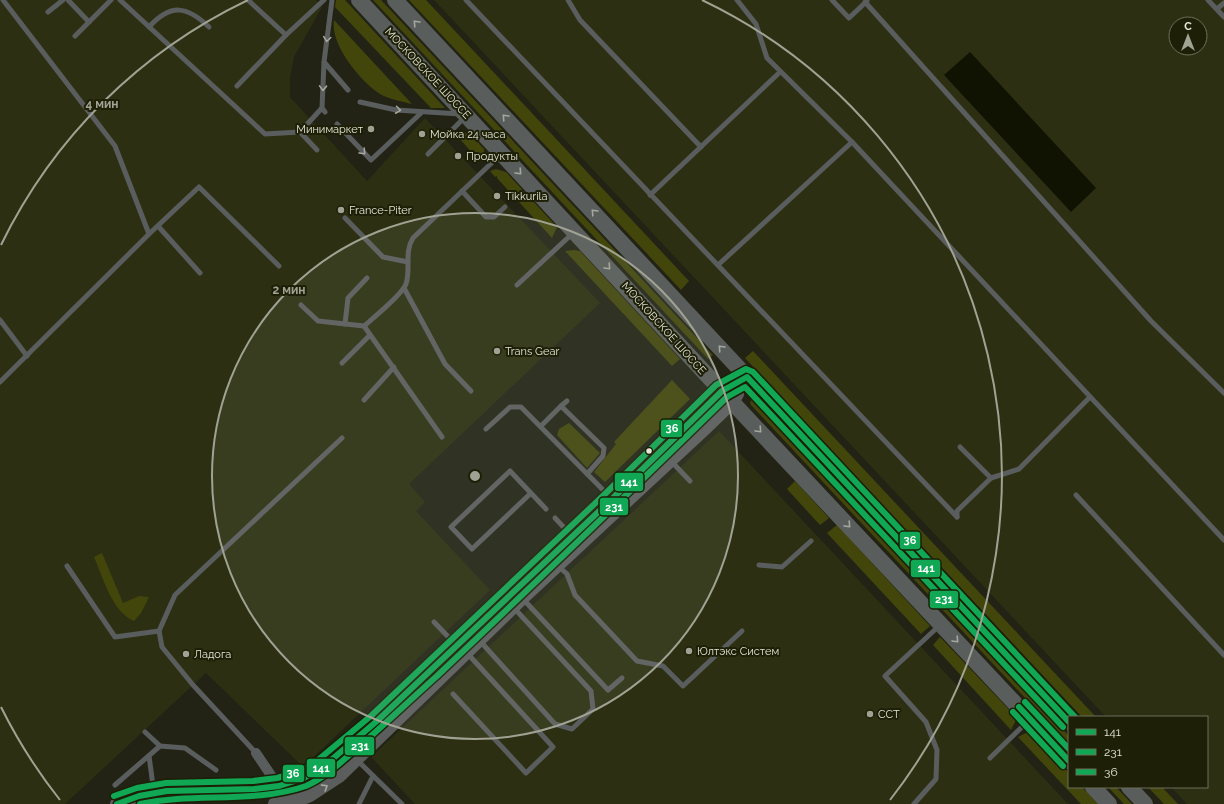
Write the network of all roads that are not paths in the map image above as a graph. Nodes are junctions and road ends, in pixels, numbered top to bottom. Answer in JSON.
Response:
{"nodes":[{"id":1,"x":3,"y":0,"type":"edge"},
{"id":2,"x":63,"y":0,"type":"edge"},
{"id":3,"x":68,"y":0,"type":"edge"},
{"id":4,"x":111,"y":0,"type":"edge"},
{"id":5,"x":120,"y":0,"type":"edge"},
{"id":6,"x":248,"y":0,"type":"edge"},
{"id":7,"x":324,"y":0,"type":"edge"},
{"id":8,"x":332,"y":0,"type":"edge"},
{"id":9,"x":359,"y":0,"type":"edge"},
{"id":10,"x":395,"y":0,"type":"edge"},
{"id":11,"x":466,"y":0,"type":"edge"},
{"id":12,"x":568,"y":0,"type":"edge"},
{"id":13,"x":737,"y":0,"type":"edge"},
{"id":14,"x":832,"y":0,"type":"edge"},
{"id":15,"x":1208,"y":0,"type":"edge"},
{"id":16,"x":866,"y":1,"type":"edge"},
{"id":17,"x":1224,"y":3,"type":"edge"},
{"id":18,"x":1217,"y":9,"type":"junction"},
{"id":19,"x":48,"y":12,"type":"dead end"},
{"id":20,"x":1224,"y":17,"type":"edge"},
{"id":21,"x":89,"y":22,"type":"junction"},
{"id":22,"x":149,"y":27,"type":"junction"},
{"id":23,"x":209,"y":27,"type":"dead end"},
{"id":24,"x":286,"y":35,"type":"junction"},
{"id":25,"x":75,"y":36,"type":"dead end"},
{"id":26,"x":324,"y":62,"type":"junction"},
{"id":27,"x":780,"y":72,"type":"junction"},
{"id":28,"x":237,"y":86,"type":"dead end"},
{"id":29,"x":348,"y":90,"type":"dead end"},
{"id":30,"x":360,"y":102,"type":"dead end"},
{"id":31,"x":421,"y":113,"type":"junction"},
{"id":32,"x":467,"y":115,"type":"junction"},
{"id":33,"x":337,"y":124,"type":"dead end"},
{"id":34,"x":300,"y":132,"type":"junction"},
{"id":35,"x":852,"y":142,"type":"junction"},
{"id":36,"x":701,"y":147,"type":"junction"},
{"id":37,"x":317,"y":150,"type":"dead end"},
{"id":38,"x":502,"y":153,"type":"junction"},
{"id":39,"x":428,"y":154,"type":"dead end"},
{"id":40,"x":462,"y":191,"type":"junction"},
{"id":41,"x":650,"y":195,"type":"junction"},
{"id":42,"x":505,"y":207,"type":"dead end"},
{"id":43,"x":345,"y":218,"type":"dead end"},
{"id":44,"x":158,"y":226,"type":"junction"},
{"id":45,"x":575,"y":231,"type":"junction"},
{"id":46,"x":149,"y":234,"type":"junction"},
{"id":47,"x":408,"y":262,"type":"junction"},
{"id":48,"x":718,"y":265,"type":"junction"},
{"id":49,"x":279,"y":266,"type":"dead end"},
{"id":50,"x":200,"y":273,"type":"dead end"},
{"id":51,"x":367,"y":278,"type":"dead end"},
{"id":52,"x":517,"y":285,"type":"dead end"},
{"id":53,"x":404,"y":288,"type":"junction"},
{"id":54,"x":301,"y":304,"type":"dead end"},
{"id":55,"x":0,"y":320,"type":"edge"},
{"id":56,"x":345,"y":324,"type":"junction"},
{"id":57,"x":364,"y":326,"type":"junction"},
{"id":58,"x":370,"y":335,"type":"junction"},
{"id":59,"x":27,"y":356,"type":"junction"},
{"id":60,"x":342,"y":362,"type":"dead end"},
{"id":61,"x":394,"y":368,"type":"junction"},
{"id":62,"x":747,"y":377,"type":"junction"},
{"id":63,"x":0,"y":382,"type":"edge"},
{"id":64,"x":471,"y":392,"type":"dead end"},
{"id":65,"x":1224,"y":393,"type":"edge"},
{"id":66,"x":727,"y":396,"type":"junction"},
{"id":67,"x":1090,"y":397,"type":"junction"},
{"id":68,"x":364,"y":400,"type":"dead end"},
{"id":69,"x":567,"y":401,"type":"dead end"},
{"id":70,"x":561,"y":406,"type":"junction"},
{"id":71,"x":541,"y":426,"type":"junction"},
{"id":72,"x":486,"y":429,"type":"dead end"},
{"id":73,"x":442,"y":437,"type":"dead end"},
{"id":74,"x":342,"y":438,"type":"dead end"},
{"id":75,"x":960,"y":447,"type":"dead end"},
{"id":76,"x":671,"y":460,"type":"junction"},
{"id":77,"x":587,"y":474,"type":"junction"},
{"id":78,"x":991,"y":478,"type":"junction"},
{"id":79,"x":690,"y":481,"type":"dead end"},
{"id":80,"x":531,"y":493,"type":"junction"},
{"id":81,"x":1076,"y":495,"type":"dead end"},
{"id":82,"x":612,"y":499,"type":"junction"},
{"id":83,"x":546,"y":509,"type":"dead end"},
{"id":84,"x":555,"y":518,"type":"dead end"},
{"id":85,"x":571,"y":536,"type":"junction"},
{"id":86,"x":1224,"y":540,"type":"edge"},
{"id":87,"x":811,"y":541,"type":"dead end"},
{"id":88,"x":759,"y":564,"type":"dead end"},
{"id":89,"x":557,"y":565,"type":"junction"},
{"id":90,"x":67,"y":566,"type":"dead end"},
{"id":91,"x":517,"y":603,"type":"junction"},
{"id":92,"x":434,"y":622,"type":"dead end"},
{"id":93,"x":941,"y":624,"type":"junction"},
{"id":94,"x":159,"y":630,"type":"junction"},
{"id":95,"x":742,"y":631,"type":"dead end"},
{"id":96,"x":479,"y":640,"type":"junction"},
{"id":97,"x":461,"y":649,"type":"junction"},
{"id":98,"x":1224,"y":655,"type":"edge"},
{"id":99,"x":622,"y":678,"type":"dead end"},
{"id":100,"x":453,"y":694,"type":"dead end"},
{"id":101,"x":1030,"y":719,"type":"junction"},
{"id":102,"x":1068,"y":721,"type":"edge"},
{"id":103,"x":145,"y":732,"type":"dead end"},
{"id":104,"x":160,"y":746,"type":"junction"},
{"id":105,"x":256,"y":754,"type":"joint"},
{"id":106,"x":149,"y":756,"type":"junction"},
{"id":107,"x":990,"y":758,"type":"dead end"},
{"id":108,"x":356,"y":760,"type":"junction"},
{"id":109,"x":1068,"y":760,"type":"edge"},
{"id":110,"x":216,"y":770,"type":"dead end"},
{"id":111,"x":373,"y":776,"type":"junction"},
{"id":112,"x":116,"y":785,"type":"dead end"},
{"id":113,"x":279,"y":786,"type":"junction"},
{"id":114,"x":1095,"y":788,"type":"edge"},
{"id":115,"x":1130,"y":788,"type":"edge"},
{"id":116,"x":154,"y":793,"type":"junction"},
{"id":117,"x":289,"y":802,"type":"junction"},
{"id":118,"x":117,"y":804,"type":"edge"},
{"id":119,"x":275,"y":804,"type":"edge"},
{"id":120,"x":359,"y":804,"type":"edge"},
{"id":121,"x":402,"y":804,"type":"edge"},
{"id":122,"x":914,"y":804,"type":"edge"},
{"id":123,"x":1109,"y":804,"type":"edge"},
{"id":124,"x":1145,"y":804,"type":"edge"}],
"edges":[{"from":1,"to":46,"type":"lane"},
{"from":2,"to":19,"type":"lane"},
{"from":3,"to":21,"type":"lane"},
{"from":4,"to":21,"type":"lane"},
{"from":5,"to":22,"type":"lane"},
{"from":6,"to":24,"type":"lane"},
{"from":7,"to":24,"type":"lane"},
{"from":8,"to":26,"type":"lane","one_way":true},
{"from":9,"to":32,"type":"main road","name":"МОСКОВСКОЕ ШОССЕ"},
{"from":62,"to":10,"type":"main road","one_way":true},
{"from":11,"to":41,"type":"lane"},
{"from":12,"to":36,"type":"lane"},
{"from":13,"to":27,"type":"lane"},
{"from":14,"to":16,"type":"lane"},
{"from":15,"to":18,"type":"lane"},
{"from":16,"to":65,"type":"lane"},
{"from":17,"to":18,"type":"lane"},
{"from":18,"to":20,"type":"lane"},
{"from":21,"to":25,"type":"lane"},
{"from":22,"to":23,"type":"lane"},
{"from":22,"to":34,"type":"lane"},
{"from":24,"to":28,"type":"lane"},
{"from":26,"to":29,"type":"lane"},
{"from":26,"to":34,"type":"lane","one_way":true},
{"from":27,"to":35,"type":"lane"},
{"from":27,"to":36,"type":"lane"},
{"from":30,"to":31,"type":"lane","one_way":true},
{"from":31,"to":32,"type":"lane"},
{"from":33,"to":31,"type":"lane","one_way":true},
{"from":32,"to":38,"type":"main road","name":"МОСКОВСКОЕ ШОССЕ"},
{"from":32,"to":39,"type":"lane"},
{"from":34,"to":37,"type":"lane"},
{"from":35,"to":48,"type":"lane"},
{"from":35,"to":67,"type":"lane"},
{"from":36,"to":41,"type":"lane"},
{"from":38,"to":40,"type":"lane"},
{"from":38,"to":45,"type":"main road","name":"МОСКОВСКОЕ ШОССЕ","one_way":true},
{"from":40,"to":42,"type":"lane"},
{"from":40,"to":47,"type":"lane"},
{"from":41,"to":48,"type":"lane"},
{"from":43,"to":47,"type":"lane"},
{"from":44,"to":46,"type":"lane"},
{"from":44,"to":49,"type":"lane"},
{"from":44,"to":50,"type":"lane"},
{"from":45,"to":52,"type":"lane"},
{"from":45,"to":66,"type":"main road","name":"МОСКОВСКОЕ ШОССЕ","one_way":true},
{"from":46,"to":59,"type":"lane"},
{"from":47,"to":53,"type":"lane"},
{"from":48,"to":78,"type":"lane"},
{"from":51,"to":56,"type":"lane"},
{"from":53,"to":57,"type":"lane"},
{"from":53,"to":64,"type":"lane"},
{"from":54,"to":56,"type":"lane"},
{"from":55,"to":59,"type":"lane"},
{"from":56,"to":57,"type":"lane"},
{"from":57,"to":58,"type":"lane"},
{"from":58,"to":60,"type":"lane"},
{"from":58,"to":61,"type":"lane"},
{"from":59,"to":63,"type":"lane"},
{"from":61,"to":68,"type":"lane"},
{"from":61,"to":73,"type":"lane"},
{"from":62,"to":66,"type":"street"},
{"from":62,"to":102,"type":"main road"},
{"from":66,"to":76,"type":"street"},
{"from":66,"to":82,"type":"street"},
{"from":66,"to":93,"type":"main road","name":"МОСКОВСКОЕ ШОССЕ","one_way":true},
{"from":67,"to":78,"type":"lane"},
{"from":67,"to":86,"type":"lane"},
{"from":69,"to":70,"type":"lane"},
{"from":70,"to":71,"type":"lane"},
{"from":70,"to":77,"type":"lane"},
{"from":71,"to":72,"type":"lane"},
{"from":71,"to":77,"type":"lane"},
{"from":74,"to":94,"type":"lane"},
{"from":75,"to":78,"type":"lane"},
{"from":76,"to":79,"type":"lane"},
{"from":76,"to":89,"type":"street"},
{"from":77,"to":82,"type":"lane"},
{"from":80,"to":80,"type":"lane"},
{"from":80,"to":83,"type":"lane"},
{"from":81,"to":98,"type":"lane"},
{"from":82,"to":85,"type":"street"},
{"from":84,"to":85,"type":"lane"},
{"from":85,"to":97,"type":"street"},
{"from":87,"to":88,"type":"lane"},
{"from":89,"to":91,"type":"street"},
{"from":89,"to":95,"type":"lane"},
{"from":90,"to":94,"type":"lane"},
{"from":91,"to":96,"type":"street"},
{"from":91,"to":96,"type":"lane"},
{"from":91,"to":99,"type":"lane"},
{"from":92,"to":97,"type":"lane"},
{"from":93,"to":101,"type":"main road","name":"МОСКОВСКОЕ ШОССЕ","one_way":true},
{"from":93,"to":122,"type":"lane"},
{"from":94,"to":105,"type":"lane"},
{"from":96,"to":97,"type":"street"},
{"from":97,"to":100,"type":"lane"},
{"from":97,"to":108,"type":"street"},
{"from":97,"to":113,"type":"street"},
{"from":101,"to":107,"type":"lane"},
{"from":101,"to":109,"type":"main road","name":"МОСКОВСКОЕ ШОССЕ"},
{"from":103,"to":104,"type":"lane"},
{"from":104,"to":106,"type":"lane"},
{"from":104,"to":110,"type":"lane"},
{"from":105,"to":113,"type":"street"},
{"from":106,"to":112,"type":"lane"},
{"from":106,"to":116,"type":"lane"},
{"from":108,"to":111,"type":"lane"},
{"from":117,"to":108,"type":"street","one_way":true},
{"from":111,"to":120,"type":"lane"},
{"from":111,"to":121,"type":"lane"},
{"from":113,"to":116,"type":"street"},
{"from":113,"to":117,"type":"street"},
{"from":114,"to":123,"type":"main road"},
{"from":115,"to":124,"type":"main road"},
{"from":116,"to":118,"type":"street"},
{"from":117,"to":119,"type":"street"}]}
